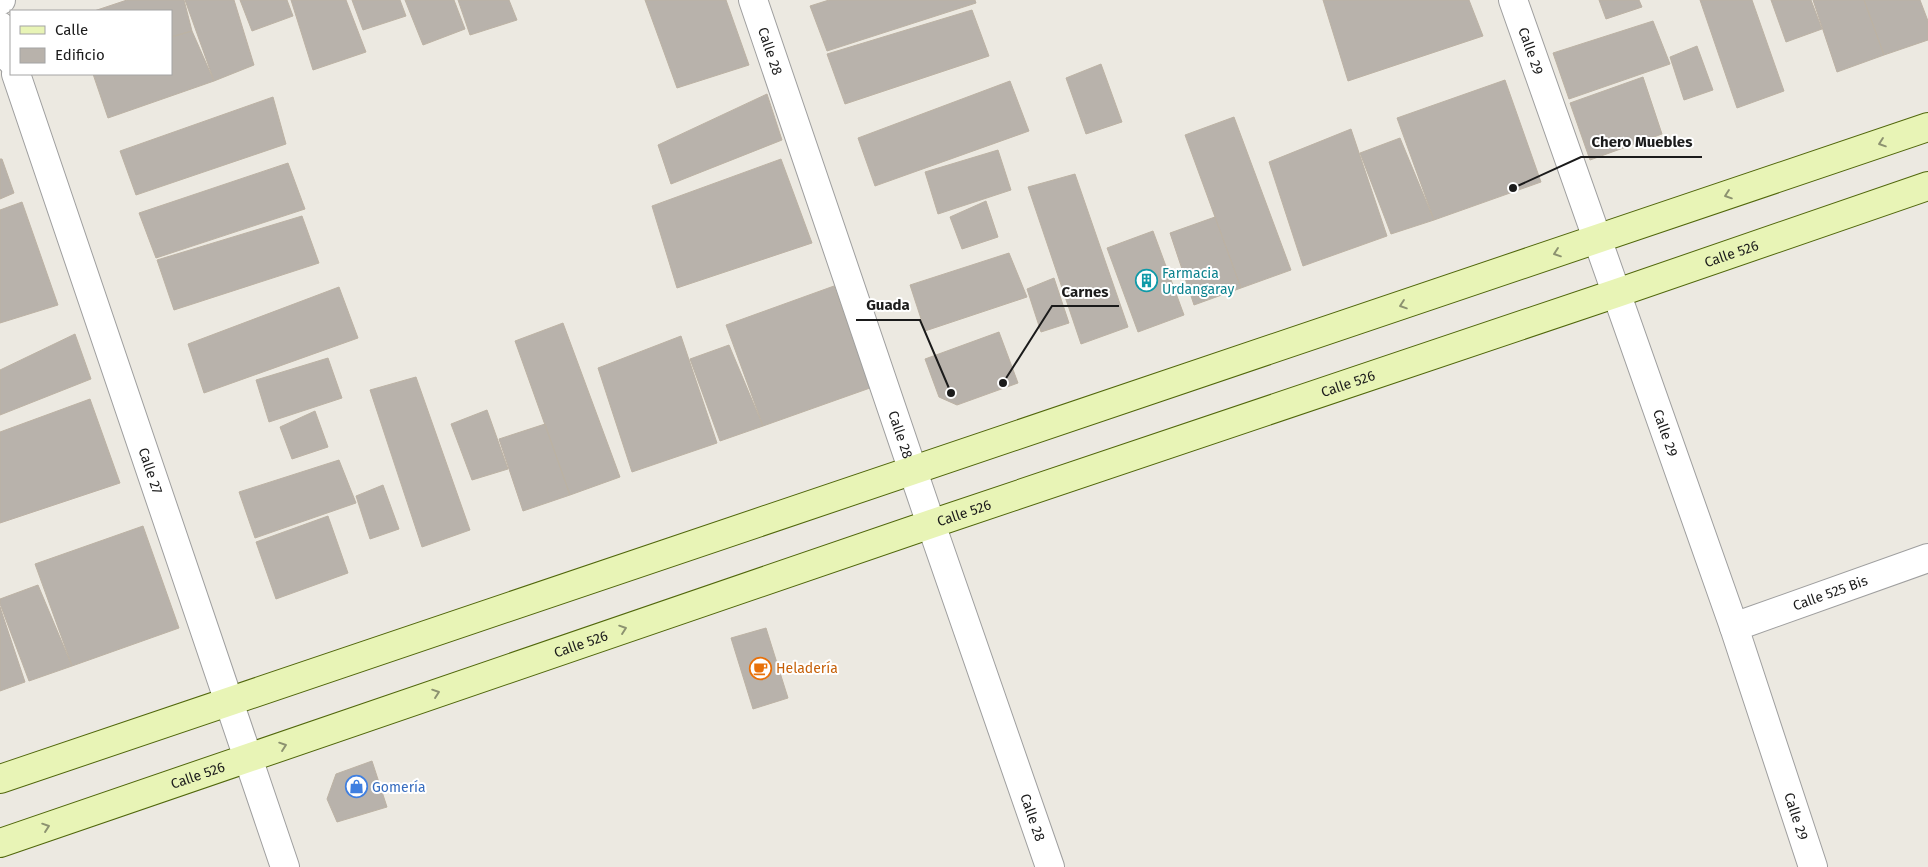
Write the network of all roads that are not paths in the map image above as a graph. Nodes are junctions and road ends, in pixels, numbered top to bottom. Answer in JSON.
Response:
{"nodes":[{"id":1,"x":753,"y":0,"type":"edge"},
{"id":2,"x":1513,"y":0,"type":"edge"},
{"id":3,"x":0,"y":26,"type":"edge"},
{"id":4,"x":10,"y":57,"type":"edge"},
{"id":5,"x":16,"y":75,"type":"edge"},
{"id":6,"x":1928,"y":127,"type":"edge"},
{"id":7,"x":1928,"y":186,"type":"edge"},
{"id":8,"x":1598,"y":239,"type":"junction"},
{"id":9,"x":1618,"y":293,"type":"junction"},
{"id":10,"x":913,"y":470,"type":"junction"},
{"id":11,"x":931,"y":524,"type":"junction"},
{"id":12,"x":1928,"y":558,"type":"edge"},
{"id":13,"x":1734,"y":627,"type":"junction"},
{"id":14,"x":228,"y":702,"type":"junction"},
{"id":15,"x":248,"y":758,"type":"junction"},
{"id":16,"x":0,"y":778,"type":"edge"},
{"id":17,"x":0,"y":842,"type":"edge"},
{"id":18,"x":285,"y":867,"type":"edge"},
{"id":19,"x":1050,"y":867,"type":"edge"},
{"id":20,"x":1813,"y":867,"type":"edge"}],
"edges":[{"from":1,"to":10,"type":"street","name":"Calle 28"},
{"from":2,"to":8,"type":"street","name":"Calle 29"},
{"from":3,"to":4,"type":"street"},
{"from":5,"to":14,"type":"street","name":"Calle 27"},
{"from":6,"to":8,"type":"main road","one_way":true},
{"from":7,"to":9,"type":"main road","name":"Calle 526"},
{"from":8,"to":9,"type":"street","name":"Calle 29"},
{"from":8,"to":10,"type":"main road","one_way":true},
{"from":9,"to":11,"type":"main road","name":"Calle 526"},
{"from":9,"to":13,"type":"street","name":"Calle 29"},
{"from":10,"to":11,"type":"street","name":"Calle 28"},
{"from":10,"to":14,"type":"main road"},
{"from":15,"to":11,"type":"main road","name":"Calle 526","one_way":true},
{"from":11,"to":19,"type":"street","name":"Calle 28"},
{"from":12,"to":13,"type":"street","name":"Calle 525 Bis"},
{"from":13,"to":20,"type":"street","name":"Calle 29"},
{"from":14,"to":15,"type":"street","name":"Calle 27"},
{"from":14,"to":16,"type":"main road"},
{"from":17,"to":15,"type":"main road","name":"Calle 526","one_way":true},
{"from":15,"to":18,"type":"street","name":"Calle 27"}]}
